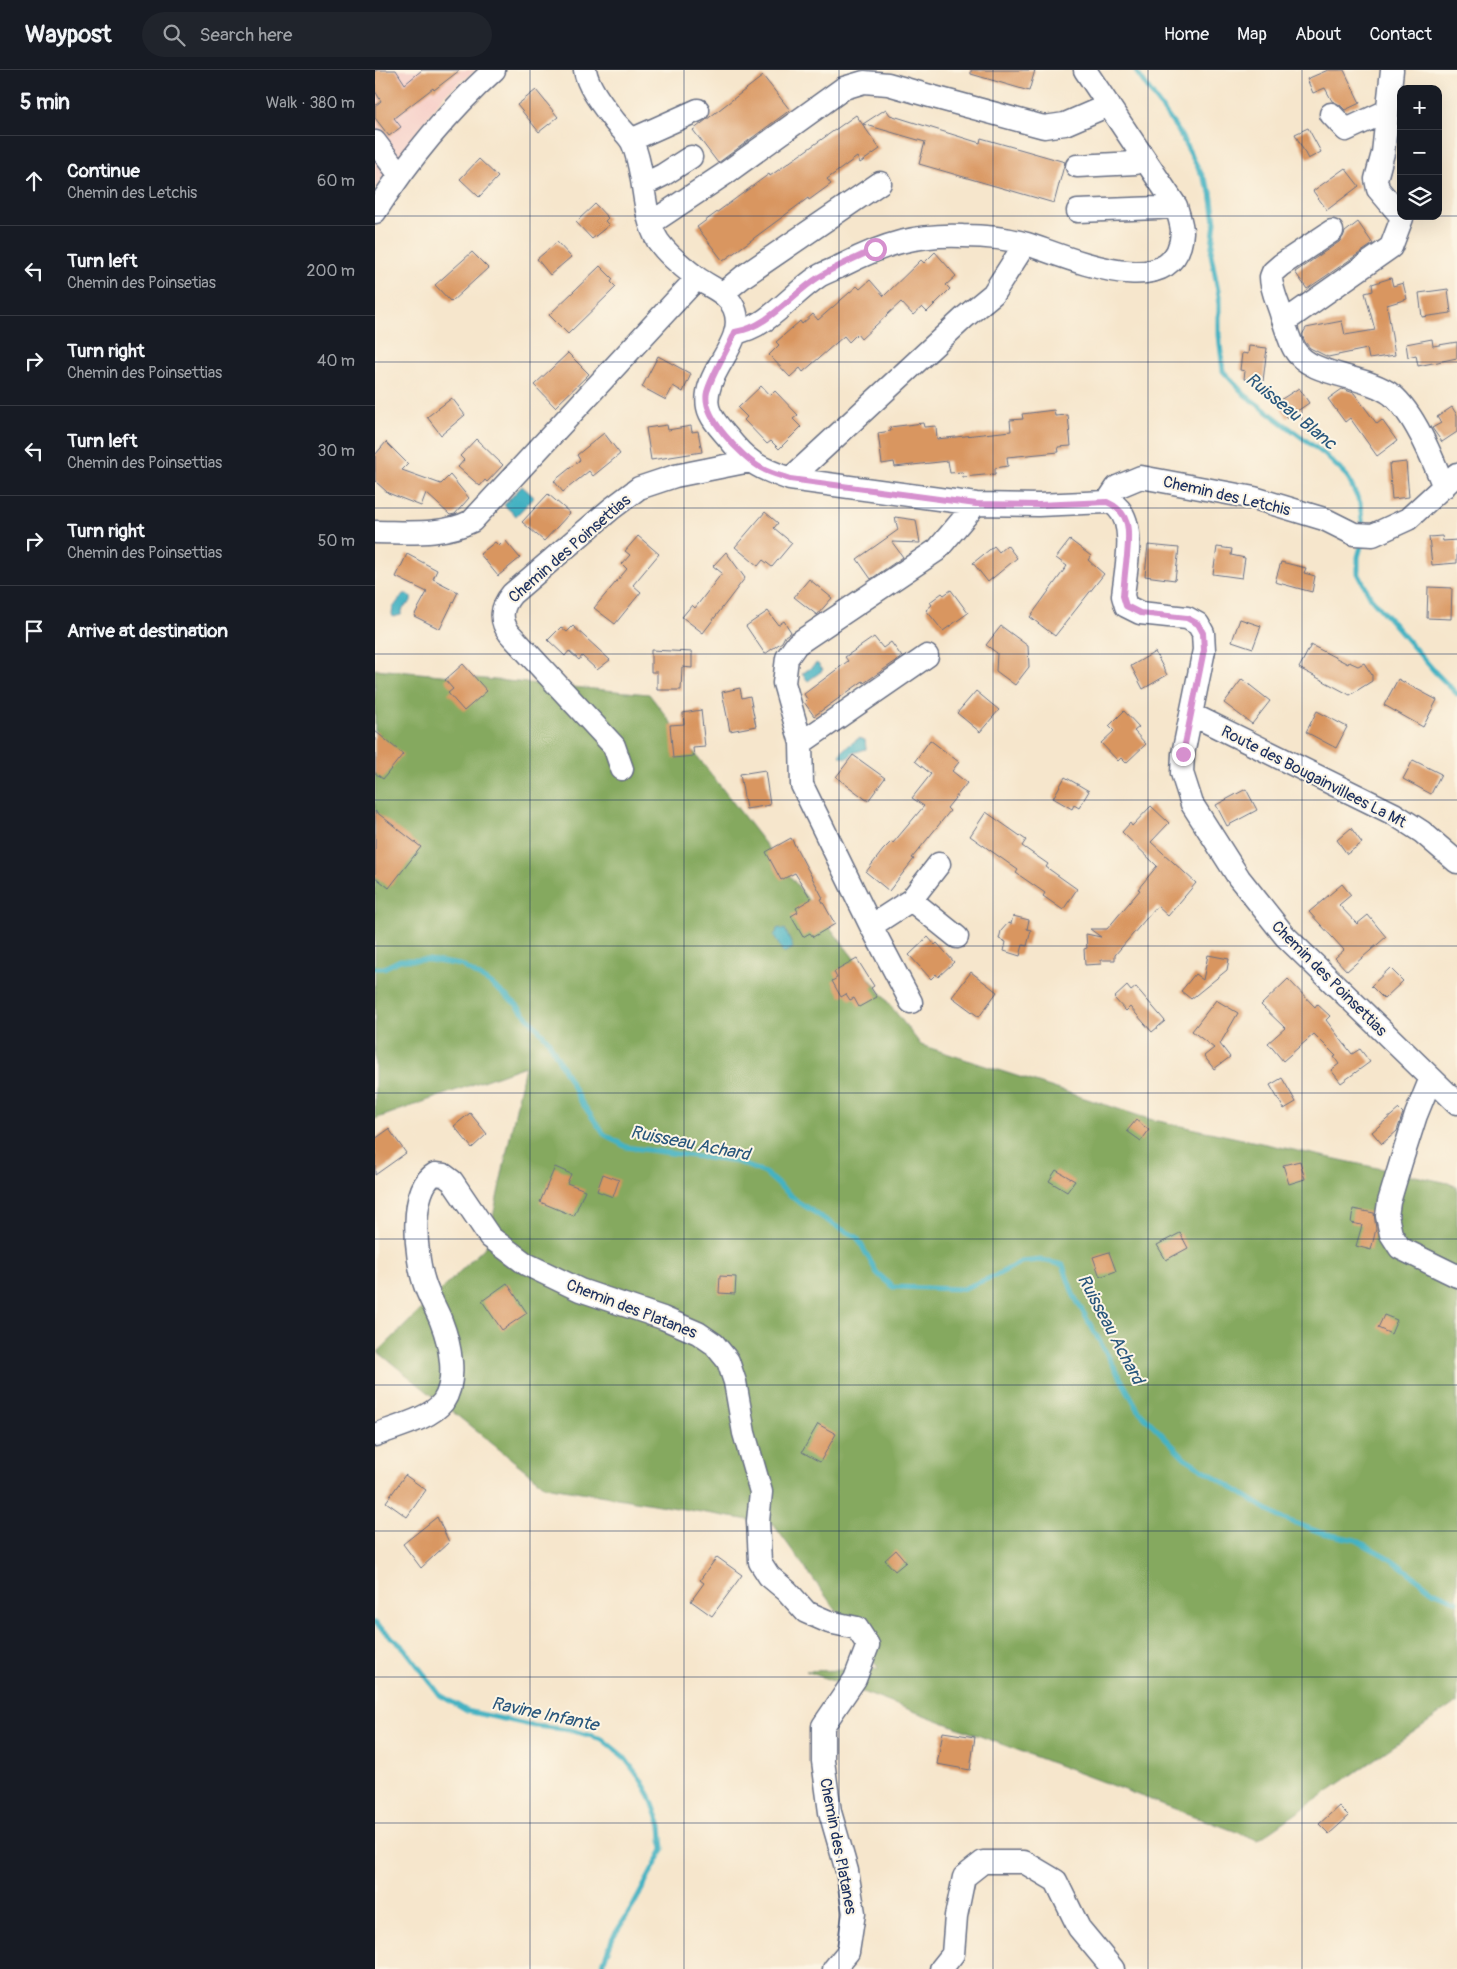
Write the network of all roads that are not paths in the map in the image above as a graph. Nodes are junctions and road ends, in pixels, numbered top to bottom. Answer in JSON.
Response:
{"nodes":[{"id":1,"x":495,"y":70,"type":"edge"},
{"id":2,"x":585,"y":70,"type":"edge"},
{"id":3,"x":1085,"y":70,"type":"edge"},
{"id":4,"x":1393,"y":70,"type":"edge"},
{"id":5,"x":1109,"y":105,"type":"junction"},
{"id":6,"x":698,"y":110,"type":"dead end"},
{"id":7,"x":1387,"y":112,"type":"junction"},
{"id":8,"x":1331,"y":114,"type":"dead end"},
{"id":9,"x":631,"y":140,"type":"junction"},
{"id":10,"x":375,"y":142,"type":"edge"},
{"id":11,"x":691,"y":157,"type":"dead end"},
{"id":12,"x":1144,"y":158,"type":"junction"},
{"id":13,"x":1077,"y":166,"type":"dead end"},
{"id":14,"x":400,"y":174,"type":"junction"},
{"id":15,"x":879,"y":183,"type":"dead end"},
{"id":16,"x":643,"y":185,"type":"junction"},
{"id":17,"x":1176,"y":206,"type":"junction"},
{"id":18,"x":1078,"y":211,"type":"dead end"},
{"id":19,"x":375,"y":212,"type":"edge"},
{"id":20,"x":1397,"y":212,"type":"edge"},
{"id":21,"x":1400,"y":220,"type":"edge"},
{"id":22,"x":651,"y":223,"type":"junction"},
{"id":23,"x":1332,"y":231,"type":"dead end"},
{"id":24,"x":1025,"y":244,"type":"junction"},
{"id":25,"x":697,"y":278,"type":"junction"},
{"id":26,"x":723,"y":293,"type":"junction"},
{"id":27,"x":1284,"y":322,"type":"junction"},
{"id":28,"x":735,"y":332,"type":"junction"},
{"id":29,"x":750,"y":461,"type":"junction"},
{"id":30,"x":790,"y":479,"type":"junction"},
{"id":31,"x":1450,"y":480,"type":"edge"},
{"id":32,"x":1107,"y":502,"type":"junction"},
{"id":33,"x":976,"y":504,"type":"junction"},
{"id":34,"x":375,"y":532,"type":"edge"},
{"id":35,"x":927,"y":656,"type":"dead end"},
{"id":36,"x":1191,"y":714,"type":"junction"},
{"id":37,"x":801,"y":743,"type":"junction"},
{"id":38,"x":622,"y":769,"type":"dead end"},
{"id":39,"x":1457,"y":862,"type":"edge"},
{"id":40,"x":939,"y":864,"type":"dead end"},
{"id":41,"x":911,"y":900,"type":"junction"},
{"id":42,"x":871,"y":926,"type":"junction"},
{"id":43,"x":957,"y":937,"type":"dead end"},
{"id":44,"x":911,"y":1002,"type":"dead end"},
{"id":45,"x":1431,"y":1078,"type":"junction"},
{"id":46,"x":1457,"y":1103,"type":"edge"},
{"id":47,"x":1457,"y":1276,"type":"edge"},
{"id":48,"x":375,"y":1435,"type":"edge"},
{"id":49,"x":834,"y":1969,"type":"edge"},
{"id":50,"x":941,"y":1969,"type":"edge"},
{"id":51,"x":1113,"y":1969,"type":"edge"}],
"edges":[{"from":1,"to":14,"type":"street"},
{"from":2,"to":9,"type":"street"},
{"from":3,"to":5,"type":"street"},
{"from":4,"to":7,"type":"street"},
{"from":5,"to":12,"type":"street"},
{"from":5,"to":22,"type":"street"},
{"from":6,"to":9,"type":"street"},
{"from":7,"to":8,"type":"street"},
{"from":7,"to":20,"type":"street"},
{"from":9,"to":16,"type":"street"},
{"from":10,"to":14,"type":"street"},
{"from":11,"to":16,"type":"street"},
{"from":12,"to":13,"type":"street"},
{"from":12,"to":17,"type":"street"},
{"from":14,"to":19,"type":"street"},
{"from":15,"to":26,"type":"street"},
{"from":16,"to":22,"type":"street"},
{"from":17,"to":18,"type":"street"},
{"from":17,"to":24,"type":"street"},
{"from":21,"to":27,"type":"street"},
{"from":22,"to":25,"type":"street"},
{"from":23,"to":27,"type":"street","name":"Chemin des Letchis"},
{"from":24,"to":28,"type":"street"},
{"from":24,"to":30,"type":"street"},
{"from":25,"to":26,"type":"street"},
{"from":25,"to":34,"type":"street"},
{"from":26,"to":28,"type":"street"},
{"from":27,"to":31,"type":"street","name":"Chemin des Letchis"},
{"from":28,"to":29,"type":"street"},
{"from":29,"to":30,"type":"street"},
{"from":29,"to":38,"type":"street","name":"Chemin des Poinsettias"},
{"from":30,"to":33,"type":"street"},
{"from":31,"to":32,"type":"street","name":"Chemin des Letchis"},
{"from":32,"to":33,"type":"street"},
{"from":32,"to":36,"type":"street","name":"Chemin des Poinsettias"},
{"from":33,"to":37,"type":"street"},
{"from":35,"to":37,"type":"street"},
{"from":36,"to":39,"type":"street","name":"Route des Bougainvillees La Mt"},
{"from":36,"to":45,"type":"street","name":"Chemin des Poinsettias"},
{"from":37,"to":42,"type":"street"},
{"from":40,"to":41,"type":"street"},
{"from":41,"to":42,"type":"street"},
{"from":41,"to":43,"type":"street"},
{"from":42,"to":44,"type":"street"},
{"from":45,"to":46,"type":"street","name":"Chemin des Poinsettias"},
{"from":45,"to":47,"type":"street"},
{"from":48,"to":49,"type":"street","name":"Chemin des Platanes"},
{"from":50,"to":51,"type":"street"}]}
